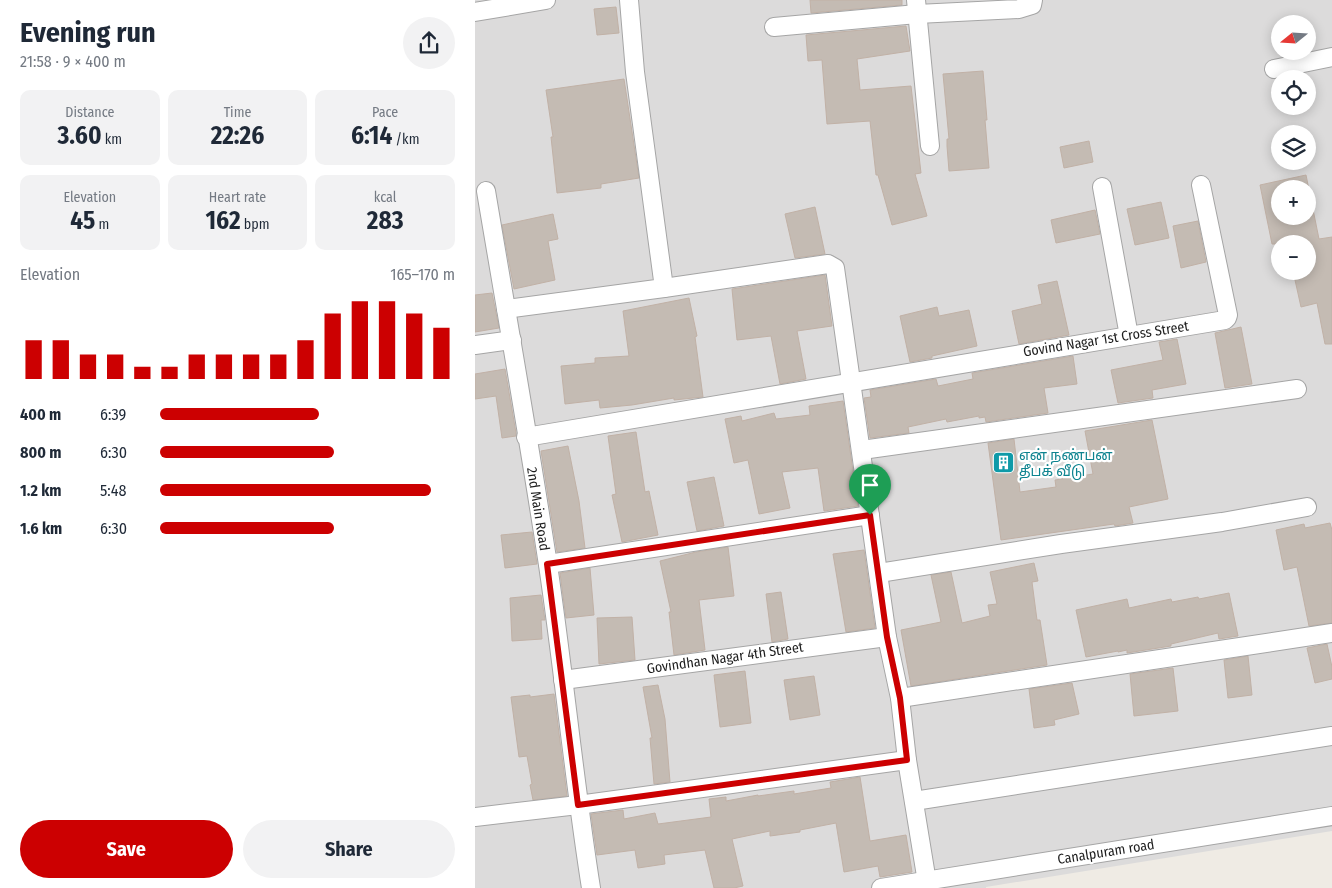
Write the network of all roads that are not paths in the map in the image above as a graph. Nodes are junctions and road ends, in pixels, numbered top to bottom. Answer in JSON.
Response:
{"nodes":[{"id":1,"x":546,"y":0,"type":"edge"},
{"id":2,"x":629,"y":0,"type":"edge"},
{"id":3,"x":1033,"y":0,"type":"edge"},
{"id":4,"x":916,"y":7,"type":"edge"},
{"id":5,"x":475,"y":12,"type":"edge"},
{"id":6,"x":774,"y":27,"type":"dead end"},
{"id":7,"x":1332,"y":57,"type":"edge"},
{"id":8,"x":1274,"y":69,"type":"dead end"},
{"id":9,"x":930,"y":146,"type":"dead end"},
{"id":10,"x":1201,"y":185,"type":"dead end"},
{"id":11,"x":1102,"y":187,"type":"dead end"},
{"id":12,"x":485,"y":191,"type":"dead end"},
{"id":13,"x":664,"y":288,"type":"junction"},
{"id":14,"x":506,"y":309,"type":"junction"},
{"id":15,"x":1129,"y":336,"type":"junction"},
{"id":16,"x":512,"y":340,"type":"junction"},
{"id":17,"x":475,"y":345,"type":"edge"},
{"id":18,"x":851,"y":382,"type":"junction"},
{"id":19,"x":1297,"y":390,"type":"dead end"},
{"id":20,"x":526,"y":437,"type":"junction"},
{"id":21,"x":862,"y":450,"type":"junction"},
{"id":22,"x":1307,"y":507,"type":"dead end"},
{"id":23,"x":870,"y":515,"type":"junction"},
{"id":24,"x":547,"y":564,"type":"junction"},
{"id":25,"x":879,"y":573,"type":"junction"},
{"id":26,"x":1332,"y":633,"type":"edge"},
{"id":27,"x":887,"y":637,"type":"junction"},
{"id":28,"x":563,"y":680,"type":"junction"},
{"id":29,"x":900,"y":698,"type":"junction"},
{"id":30,"x":1332,"y":736,"type":"edge"},
{"id":31,"x":907,"y":760,"type":"junction"},
{"id":32,"x":913,"y":801,"type":"junction"},
{"id":33,"x":578,"y":805,"type":"junction"},
{"id":34,"x":1332,"y":816,"type":"edge"},
{"id":35,"x":475,"y":817,"type":"edge"},
{"id":36,"x":927,"y":882,"type":"junction"},
{"id":37,"x":591,"y":888,"type":"edge"},
{"id":38,"x":881,"y":888,"type":"edge"}],
"edges":[{"from":1,"to":5,"type":"street"},
{"from":2,"to":13,"type":"street"},
{"from":3,"to":4,"type":"street"},
{"from":4,"to":6,"type":"street"},
{"from":4,"to":9,"type":"street"},
{"from":7,"to":8,"type":"street"},
{"from":10,"to":15,"type":"street","name":"Govind Nagar 1st Cross Street"},
{"from":11,"to":15,"type":"street"},
{"from":12,"to":14,"type":"street","name":"2nd Main Road"},
{"from":13,"to":14,"type":"street"},
{"from":13,"to":18,"type":"street"},
{"from":14,"to":16,"type":"street","name":"2nd Main Road"},
{"from":15,"to":18,"type":"street","name":"Govind Nagar 1st Cross Street"},
{"from":16,"to":17,"type":"street"},
{"from":16,"to":20,"type":"street","name":"2nd Main Road"},
{"from":18,"to":20,"type":"street","name":"Govind Nagar 1st Cross Street"},
{"from":18,"to":21,"type":"street"},
{"from":19,"to":21,"type":"street"},
{"from":20,"to":24,"type":"street","name":"2nd Main Road"},
{"from":21,"to":23,"type":"street"},
{"from":22,"to":25,"type":"street"},
{"from":23,"to":24,"type":"street"},
{"from":23,"to":25,"type":"street"},
{"from":24,"to":28,"type":"street","name":"2nd Main Road"},
{"from":25,"to":27,"type":"street"},
{"from":26,"to":29,"type":"street"},
{"from":27,"to":28,"type":"street","name":"Govindhan Nagar 4th Street"},
{"from":27,"to":29,"type":"street"},
{"from":28,"to":33,"type":"street","name":"2nd Main Road"},
{"from":29,"to":31,"type":"street"},
{"from":30,"to":32,"type":"street"},
{"from":31,"to":32,"type":"street"},
{"from":31,"to":33,"type":"street"},
{"from":32,"to":36,"type":"street"},
{"from":33,"to":35,"type":"street"},
{"from":33,"to":37,"type":"street","name":"2nd Main Road"},
{"from":34,"to":36,"type":"street","name":"Canalpuram road"},
{"from":36,"to":38,"type":"street","name":"Canalpuram road"}]}
